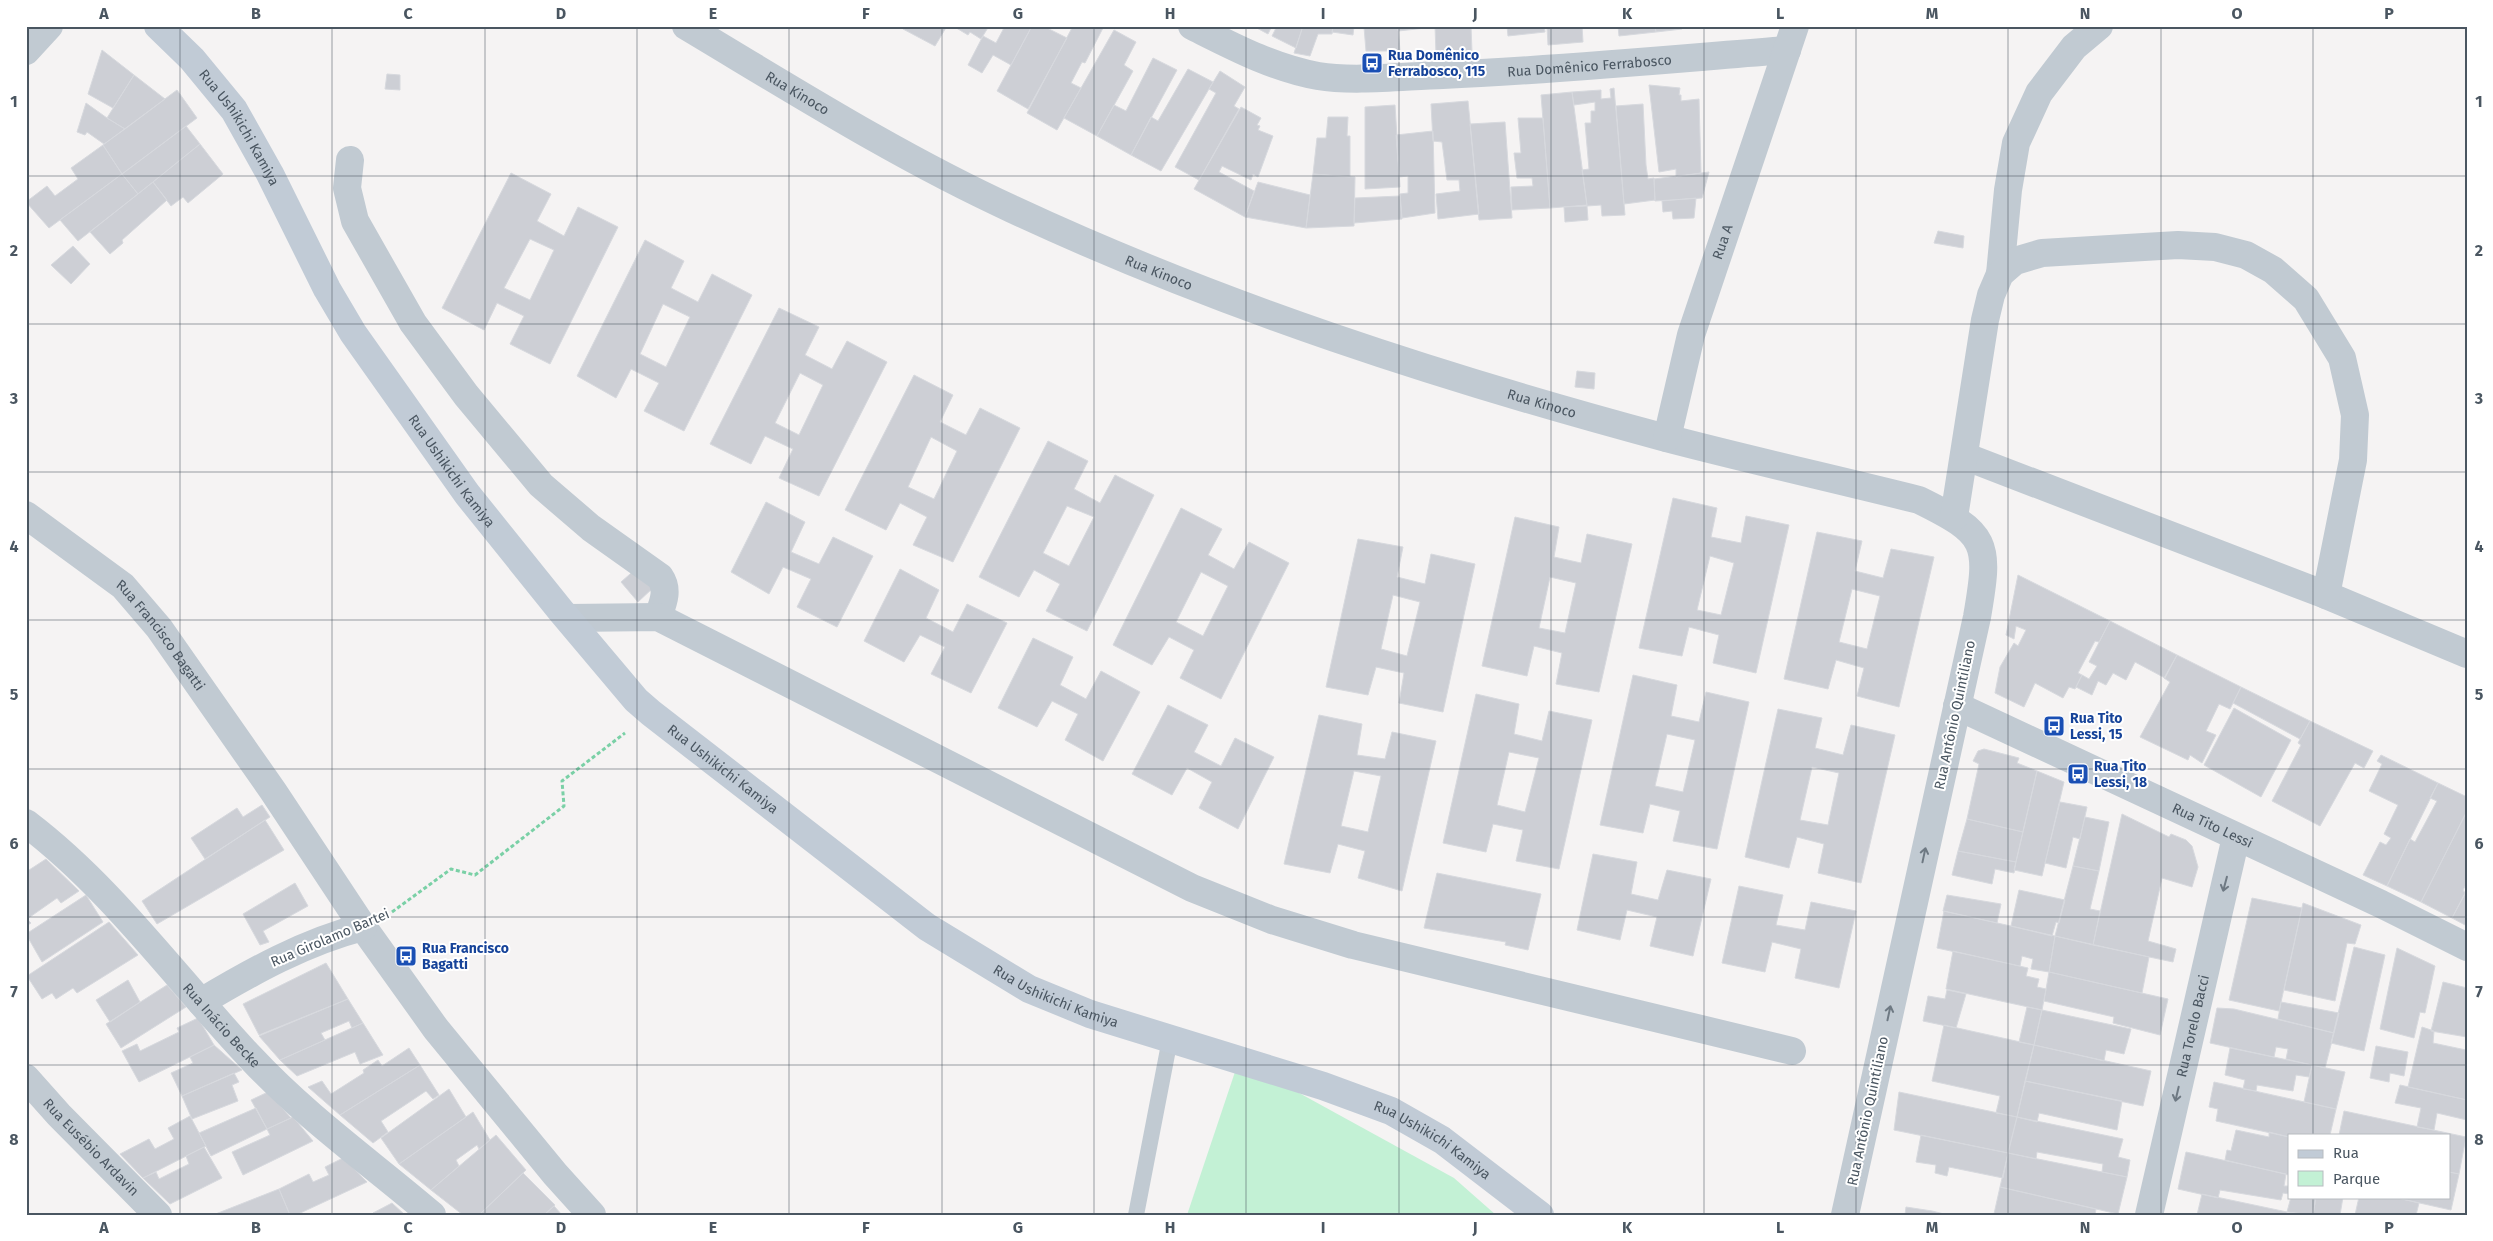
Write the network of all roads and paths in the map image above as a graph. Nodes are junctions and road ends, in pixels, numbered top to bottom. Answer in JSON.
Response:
{"nodes":[{"id":1,"x":49,"y":26,"type":"edge"},
{"id":2,"x":158,"y":26,"type":"edge"},
{"id":3,"x":686,"y":26,"type":"edge"},
{"id":4,"x":1192,"y":26,"type":"edge"},
{"id":5,"x":2099,"y":26,"type":"edge"},
{"id":6,"x":1791,"y":38,"type":"edge"},
{"id":7,"x":26,"y":51,"type":"edge"},
{"id":8,"x":350,"y":160,"type":"dead end"},
{"id":9,"x":2000,"y":274,"type":"junction"},
{"id":10,"x":1667,"y":438,"type":"junction"},
{"id":11,"x":1964,"y":456,"type":"junction"},
{"id":12,"x":26,"y":515,"type":"edge"},
{"id":13,"x":1954,"y":517,"type":"junction"},
{"id":14,"x":2326,"y":595,"type":"junction"},
{"id":15,"x":658,"y":617,"type":"junction"},
{"id":16,"x":568,"y":618,"type":"junction"},
{"id":17,"x":2467,"y":654,"type":"edge"},
{"id":18,"x":1957,"y":706,"type":"junction"},
{"id":19,"x":651,"y":714,"type":"junction"},
{"id":20,"x":26,"y":822,"type":"edge"},
{"id":21,"x":2236,"y":837,"type":"junction"},
{"id":22,"x":363,"y":926,"type":"junction"},
{"id":23,"x":2467,"y":947,"type":"edge"},
{"id":24,"x":202,"y":1002,"type":"junction"},
{"id":25,"x":1170,"y":1039,"type":"junction"},
{"id":26,"x":1792,"y":1051,"type":"dead end"},
{"id":27,"x":26,"y":1078,"type":"edge"},
{"id":28,"x":158,"y":1215,"type":"edge"},
{"id":29,"x":432,"y":1215,"type":"edge"},
{"id":30,"x":592,"y":1215,"type":"edge"},
{"id":31,"x":1136,"y":1215,"type":"edge"},
{"id":32,"x":1540,"y":1215,"type":"edge"},
{"id":33,"x":1845,"y":1215,"type":"edge"},
{"id":34,"x":2149,"y":1215,"type":"edge"}],
"edges":[{"from":1,"to":7,"type":"street"},
{"from":2,"to":16,"type":"main road","name":"Rua Ushikichi Kamiya"},
{"from":3,"to":10,"type":"street","name":"Rua Kinoco"},
{"from":4,"to":6,"type":"street","name":"Rua Domênico Ferrabosco"},
{"from":5,"to":9,"type":"street"},
{"from":6,"to":10,"type":"street","name":"Rua A"},
{"from":8,"to":15,"type":"street"},
{"from":9,"to":11,"type":"street"},
{"from":9,"to":14,"type":"street"},
{"from":10,"to":13,"type":"street","name":"Rua Antônio Quintiliano"},
{"from":11,"to":13,"type":"street"},
{"from":11,"to":14,"type":"street"},
{"from":12,"to":22,"type":"street","name":"Rua Francisco Bagatti"},
{"from":13,"to":18,"type":"street","name":"Rua Antônio Quintiliano"},
{"from":14,"to":17,"type":"street"},
{"from":15,"to":16,"type":"street"},
{"from":15,"to":26,"type":"street"},
{"from":16,"to":19,"type":"main road","name":"Rua Ushikichi Kamiya"},
{"from":18,"to":21,"type":"street","name":"Rua Tito Lessi"},
{"from":33,"to":18,"type":"street","name":"Rua Antônio Quintiliano","one_way":true},
{"from":19,"to":22,"type":"path","name":"Rua Girolamo Bartei"},
{"from":19,"to":25,"type":"main road","name":"Rua Ushikichi Kamiya"},
{"from":20,"to":24,"type":"street","name":"Rua Inácio Becke"},
{"from":21,"to":23,"type":"street","name":"Rua Tito Lessi"},
{"from":21,"to":34,"type":"street","name":"Rua Torelo Bacci","one_way":true},
{"from":22,"to":24,"type":"street","name":"Rua Girolamo Bartei"},
{"from":22,"to":30,"type":"street","name":"Rua Francisco Bagatti"},
{"from":24,"to":29,"type":"street","name":"Rua Inácio Becke"},
{"from":25,"to":31,"type":"lane"},
{"from":25,"to":32,"type":"main road","name":"Rua Ushikichi Kamiya"},
{"from":27,"to":28,"type":"street","name":"Rua Eusébio Ardavin"}]}
